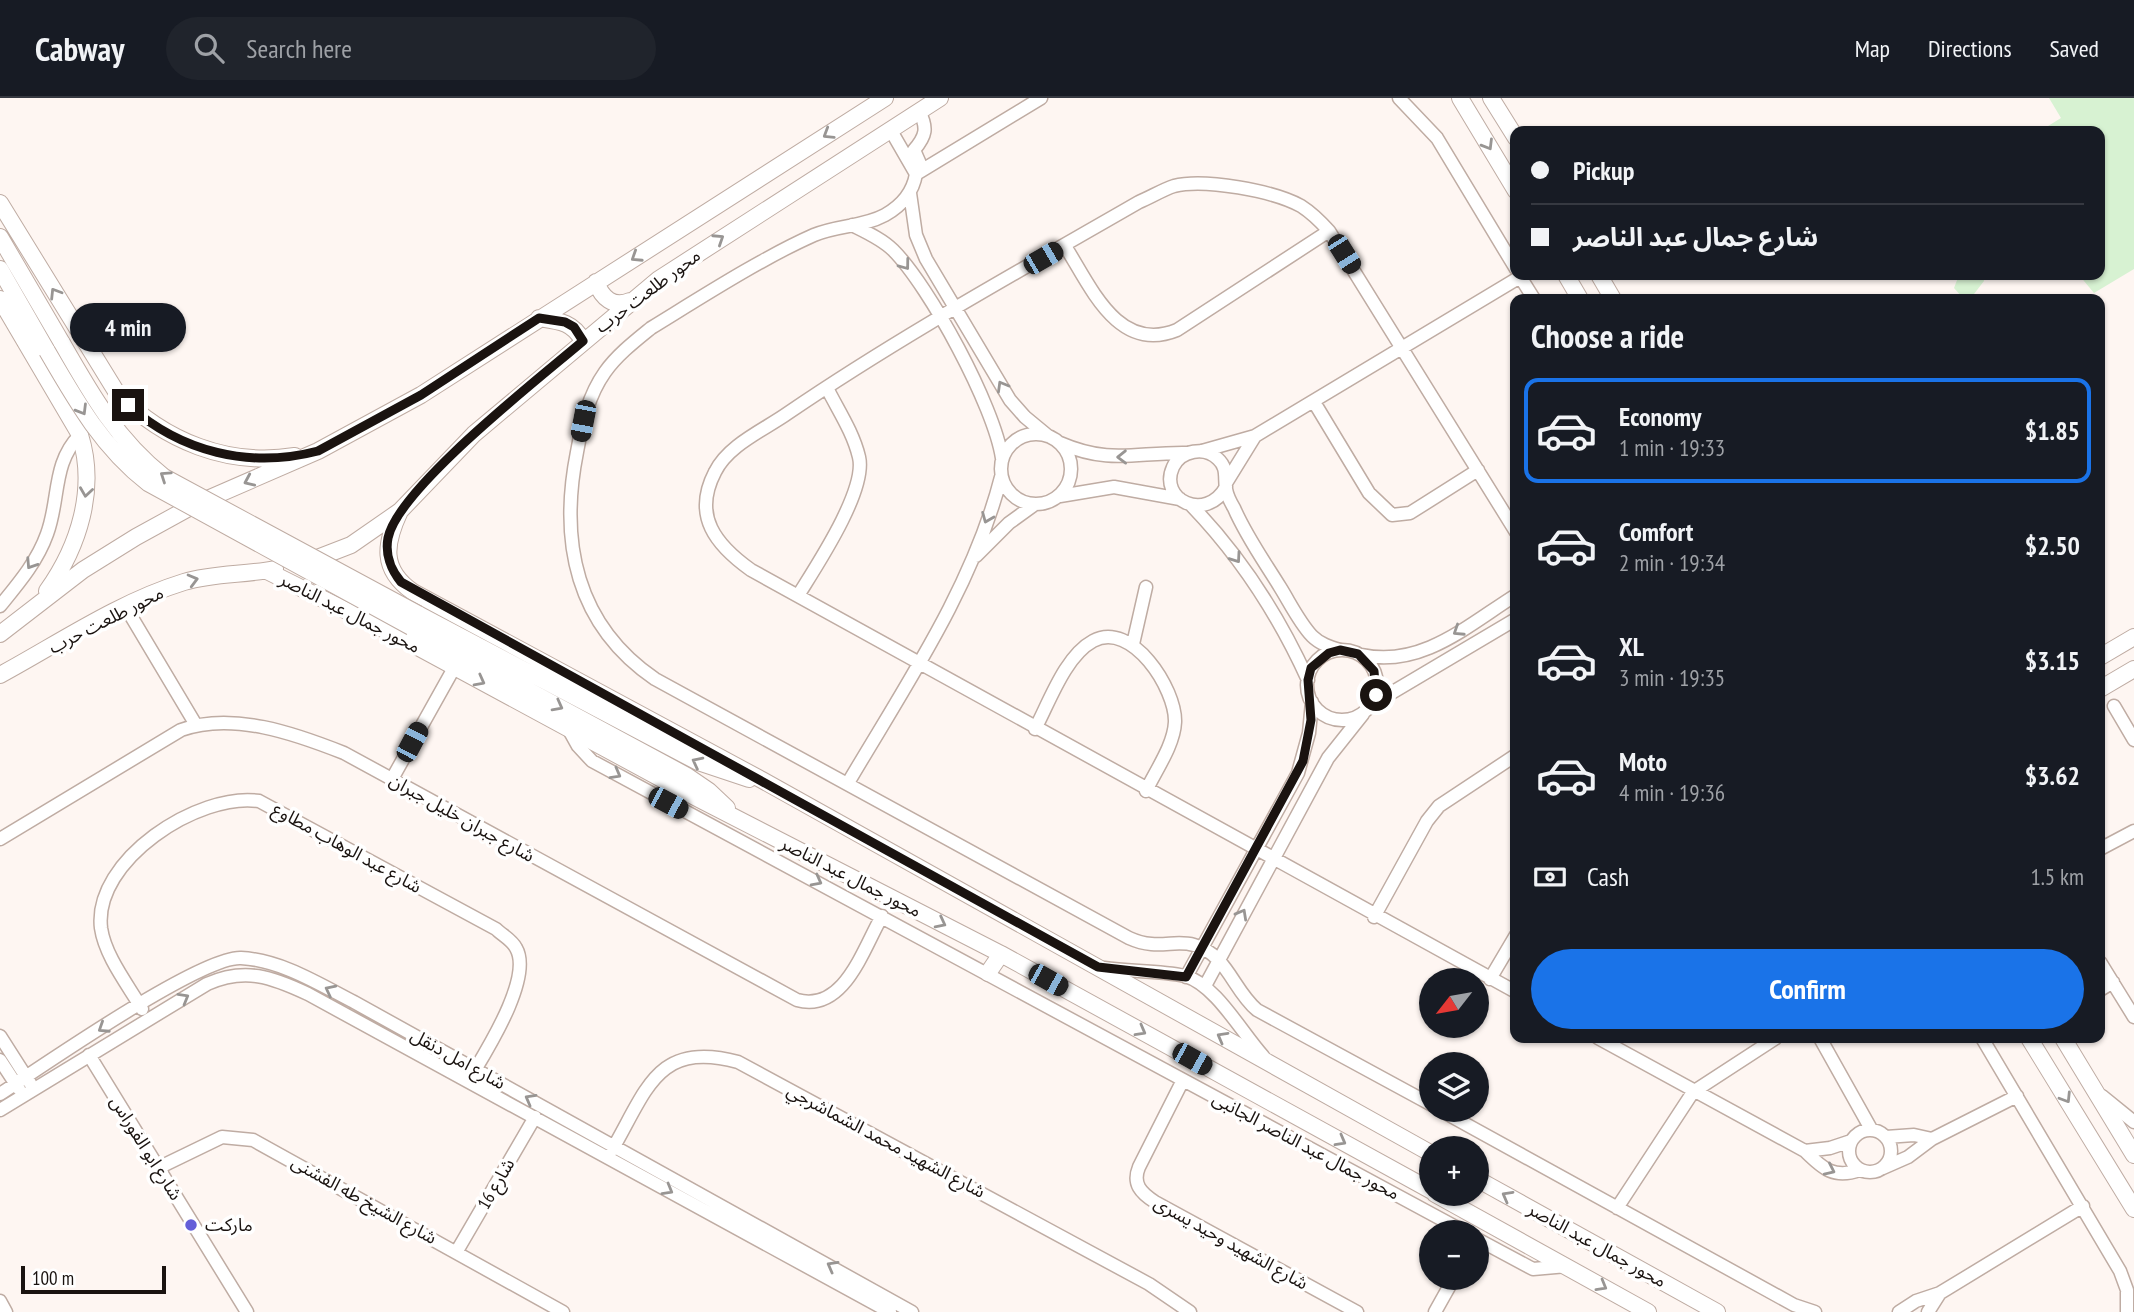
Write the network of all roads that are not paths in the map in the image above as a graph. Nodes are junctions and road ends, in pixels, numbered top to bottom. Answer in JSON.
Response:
{"nodes":[{"id":1,"x":886,"y":98,"type":"edge"},
{"id":2,"x":940,"y":98,"type":"edge"},
{"id":3,"x":1041,"y":98,"type":"edge"},
{"id":4,"x":1399,"y":98,"type":"edge"},
{"id":5,"x":1460,"y":98,"type":"edge"},
{"id":6,"x":1491,"y":98,"type":"edge"},
{"id":7,"x":919,"y":111,"type":"junction"},
{"id":8,"x":1510,"y":128,"type":"edge"},
{"id":9,"x":890,"y":129,"type":"junction"},
{"id":10,"x":919,"y":172,"type":"junction"},
{"id":11,"x":1510,"y":181,"type":"edge"},
{"id":12,"x":910,"y":193,"type":"junction"},
{"id":13,"x":0,"y":203,"type":"edge"},
{"id":14,"x":852,"y":225,"type":"junction"},
{"id":15,"x":1329,"y":230,"type":"junction"},
{"id":16,"x":0,"y":237,"type":"edge"},
{"id":17,"x":1065,"y":246,"type":"junction"},
{"id":18,"x":1510,"y":260,"type":"edge"},
{"id":19,"x":0,"y":270,"type":"edge"},
{"id":20,"x":1510,"y":278,"type":"edge"},
{"id":21,"x":596,"y":282,"type":"junction"},
{"id":22,"x":0,"y":299,"type":"edge"},
{"id":23,"x":634,"y":299,"type":"junction"},
{"id":24,"x":956,"y":308,"type":"junction"},
{"id":25,"x":539,"y":318,"type":"junction"},
{"id":26,"x":940,"y":319,"type":"junction"},
{"id":27,"x":583,"y":341,"type":"junction"},
{"id":28,"x":1403,"y":348,"type":"junction"},
{"id":29,"x":827,"y":388,"type":"junction"},
{"id":30,"x":1314,"y":402,"type":"junction"},
{"id":31,"x":128,"y":405,"type":"junction"},
{"id":32,"x":80,"y":435,"type":"junction"},
{"id":33,"x":1048,"y":436,"type":"junction"},
{"id":34,"x":1255,"y":436,"type":"junction"},
{"id":35,"x":1060,"y":443,"type":"junction"},
{"id":36,"x":318,"y":451,"type":"junction"},
{"id":37,"x":1202,"y":451,"type":"junction"},
{"id":38,"x":1187,"y":453,"type":"junction"},
{"id":39,"x":1002,"y":458,"type":"junction"},
{"id":40,"x":1478,"y":470,"type":"junction"},
{"id":41,"x":1001,"y":477,"type":"junction"},
{"id":42,"x":1226,"y":485,"type":"junction"},
{"id":43,"x":1059,"y":496,"type":"junction"},
{"id":44,"x":1186,"y":503,"type":"junction"},
{"id":45,"x":1034,"y":505,"type":"junction"},
{"id":46,"x":400,"y":511,"type":"junction"},
{"id":47,"x":1510,"y":522,"type":"edge"},
{"id":48,"x":973,"y":559,"type":"junction"},
{"id":49,"x":267,"y":571,"type":"junction"},
{"id":50,"x":397,"y":576,"type":"junction"},
{"id":51,"x":1146,"y":587,"type":"dead end"},
{"id":52,"x":799,"y":594,"type":"junction"},
{"id":53,"x":1510,"y":598,"type":"edge"},
{"id":54,"x":0,"y":606,"type":"edge"},
{"id":55,"x":125,"y":606,"type":"junction"},
{"id":56,"x":33,"y":608,"type":"junction"},
{"id":57,"x":364,"y":619,"type":"junction"},
{"id":58,"x":415,"y":620,"type":"junction"},
{"id":59,"x":1510,"y":623,"type":"edge"},
{"id":60,"x":2,"y":629,"type":"edge"},
{"id":61,"x":2134,"y":637,"type":"edge"},
{"id":62,"x":1132,"y":644,"type":"junction"},
{"id":63,"x":1340,"y":650,"type":"junction"},
{"id":64,"x":1358,"y":654,"type":"junction"},
{"id":65,"x":2105,"y":654,"type":"edge"},
{"id":66,"x":918,"y":665,"type":"junction"},
{"id":67,"x":454,"y":668,"type":"junction"},
{"id":68,"x":2134,"y":669,"type":"edge"},
{"id":69,"x":0,"y":675,"type":"edge"},
{"id":70,"x":1308,"y":680,"type":"junction"},
{"id":71,"x":2105,"y":686,"type":"edge"},
{"id":72,"x":1312,"y":702,"type":"junction"},
{"id":73,"x":2114,"y":706,"type":"dead end"},
{"id":74,"x":1367,"y":710,"type":"junction"},
{"id":75,"x":196,"y":725,"type":"junction"},
{"id":76,"x":568,"y":729,"type":"junction"},
{"id":77,"x":1035,"y":729,"type":"junction"},
{"id":78,"x":2134,"y":740,"type":"edge"},
{"id":79,"x":1510,"y":759,"type":"edge"},
{"id":80,"x":393,"y":779,"type":"junction"},
{"id":81,"x":762,"y":780,"type":"junction"},
{"id":82,"x":848,"y":783,"type":"junction"},
{"id":83,"x":1146,"y":791,"type":"junction"},
{"id":84,"x":732,"y":815,"type":"junction"},
{"id":85,"x":2134,"y":831,"type":"edge"},
{"id":86,"x":0,"y":839,"type":"edge"},
{"id":87,"x":2105,"y":846,"type":"edge"},
{"id":88,"x":1256,"y":851,"type":"junction"},
{"id":89,"x":1272,"y":860,"type":"junction"},
{"id":90,"x":882,"y":916,"type":"junction"},
{"id":91,"x":1374,"y":917,"type":"junction"},
{"id":92,"x":1510,"y":945,"type":"edge"},
{"id":93,"x":1202,"y":948,"type":"junction"},
{"id":94,"x":1000,"y":954,"type":"junction"},
{"id":95,"x":1217,"y":958,"type":"junction"},
{"id":96,"x":1098,"y":967,"type":"junction"},
{"id":97,"x":2105,"y":970,"type":"edge"},
{"id":98,"x":988,"y":973,"type":"junction"},
{"id":99,"x":1186,"y":977,"type":"junction"},
{"id":100,"x":1490,"y":978,"type":"junction"},
{"id":101,"x":2113,"y":982,"type":"junction"},
{"id":102,"x":1205,"y":986,"type":"junction"},
{"id":103,"x":2105,"y":987,"type":"edge"},
{"id":104,"x":1510,"y":989,"type":"edge"},
{"id":105,"x":139,"y":1005,"type":"junction"},
{"id":106,"x":2134,"y":1017,"type":"edge"},
{"id":107,"x":148,"y":1018,"type":"junction"},
{"id":108,"x":0,"y":1036,"type":"edge"},
{"id":109,"x":1607,"y":1043,"type":"edge"},
{"id":110,"x":1768,"y":1043,"type":"edge"},
{"id":111,"x":1823,"y":1043,"type":"edge"},
{"id":112,"x":1985,"y":1043,"type":"edge"},
{"id":113,"x":2033,"y":1043,"type":"edge"},
{"id":114,"x":2066,"y":1043,"type":"edge"},
{"id":115,"x":89,"y":1055,"type":"junction"},
{"id":116,"x":0,"y":1059,"type":"edge"},
{"id":117,"x":1270,"y":1064,"type":"junction"},
{"id":118,"x":476,"y":1069,"type":"junction"},
{"id":119,"x":21,"y":1080,"type":"junction"},
{"id":120,"x":1183,"y":1080,"type":"junction"},
{"id":121,"x":468,"y":1081,"type":"junction"},
{"id":122,"x":2094,"y":1089,"type":"junction"},
{"id":123,"x":1693,"y":1092,"type":"junction"},
{"id":124,"x":29,"y":1093,"type":"junction"},
{"id":125,"x":0,"y":1094,"type":"edge"},
{"id":126,"x":2017,"y":1096,"type":"junction"},
{"id":127,"x":1419,"y":1098,"type":"edge"},
{"id":128,"x":0,"y":1110,"type":"edge"},
{"id":129,"x":535,"y":1116,"type":"junction"},
{"id":130,"x":1462,"y":1122,"type":"edge"},
{"id":131,"x":2134,"y":1122,"type":"edge"},
{"id":132,"x":1871,"y":1129,"type":"junction"},
{"id":133,"x":1886,"y":1137,"type":"junction"},
{"id":134,"x":1932,"y":1139,"type":"junction"},
{"id":135,"x":1851,"y":1141,"type":"junction"},
{"id":136,"x":1419,"y":1147,"type":"edge"},
{"id":137,"x":1805,"y":1150,"type":"junction"},
{"id":138,"x":612,"y":1151,"type":"junction"},
{"id":139,"x":2134,"y":1155,"type":"edge"},
{"id":140,"x":158,"y":1168,"type":"junction"},
{"id":141,"x":1883,"y":1168,"type":"junction"},
{"id":142,"x":1860,"y":1170,"type":"junction"},
{"id":143,"x":1419,"y":1184,"type":"edge"},
{"id":144,"x":1489,"y":1186,"type":"edge"},
{"id":145,"x":1458,"y":1206,"type":"edge"},
{"id":146,"x":2082,"y":1206,"type":"junction"},
{"id":147,"x":1617,"y":1208,"type":"junction"},
{"id":148,"x":2134,"y":1209,"type":"edge"},
{"id":149,"x":1443,"y":1220,"type":"edge"},
{"id":150,"x":1489,"y":1245,"type":"edge"},
{"id":151,"x":457,"y":1251,"type":"junction"},
{"id":152,"x":1567,"y":1266,"type":"junction"},
{"id":153,"x":1447,"y":1290,"type":"edge"},
{"id":154,"x":1940,"y":1293,"type":"junction"},
{"id":155,"x":868,"y":1300,"type":"edge"},
{"id":156,"x":0,"y":1301,"type":"edge"},
{"id":157,"x":1798,"y":1309,"type":"edge"},
{"id":158,"x":6,"y":1312,"type":"edge"},
{"id":159,"x":247,"y":1312,"type":"edge"},
{"id":160,"x":563,"y":1312,"type":"edge"},
{"id":161,"x":890,"y":1312,"type":"edge"},
{"id":162,"x":912,"y":1312,"type":"edge"},
{"id":163,"x":1190,"y":1312,"type":"edge"},
{"id":164,"x":1357,"y":1312,"type":"edge"},
{"id":165,"x":1435,"y":1312,"type":"edge"},
{"id":166,"x":1648,"y":1312,"type":"edge"},
{"id":167,"x":1717,"y":1312,"type":"edge"},
{"id":168,"x":1815,"y":1312,"type":"edge"},
{"id":169,"x":1899,"y":1312,"type":"edge"},
{"id":170,"x":1928,"y":1312,"type":"edge"},
{"id":171,"x":2127,"y":1312,"type":"edge"}],
"edges":[{"from":1,"to":21,"type":"main road","name":"محور طلعت حرب","one_way":true},
{"from":2,"to":7,"type":"main road","name":"محور طلعت حرب"},
{"from":3,"to":10,"type":"street"},
{"from":4,"to":18,"type":"street"},
{"from":5,"to":11,"type":"main road","one_way":true},
{"from":6,"to":8,"type":"main road"},
{"from":7,"to":9,"type":"main road","name":"محور طلعت حرب"},
{"from":7,"to":10,"type":"street"},
{"from":9,"to":10,"type":"street"},
{"from":23,"to":9,"type":"main road","name":"محور طلعت حرب","one_way":true},
{"from":10,"to":12,"type":"street"},
{"from":12,"to":14,"type":"street"},
{"from":12,"to":24,"type":"street"},
{"from":31,"to":13,"type":"main road","one_way":true},
{"from":14,"to":26,"type":"street","one_way":true},
{"from":14,"to":82,"type":"street"},
{"from":15,"to":17,"type":"street"},
{"from":15,"to":17,"type":"street"},
{"from":15,"to":28,"type":"street"},
{"from":58,"to":16,"type":"main road","one_way":true,"bridge":true},
{"from":17,"to":24,"type":"street"},
{"from":19,"to":58,"type":"main road","one_way":true,"bridge":true},
{"from":20,"to":28,"type":"street"},
{"from":21,"to":23,"type":"main road"},
{"from":21,"to":25,"type":"main road","name":"محور طلعت حرب"},
{"from":22,"to":32,"type":"main road"},
{"from":23,"to":27,"type":"main road","name":"محور طلعت حرب"},
{"from":24,"to":26,"type":"street"},
{"from":33,"to":24,"type":"street","one_way":true},
{"from":25,"to":27,"type":"main road"},
{"from":25,"to":36,"type":"main road","name":"محور طلعت حرب"},
{"from":26,"to":29,"type":"street"},
{"from":26,"to":39,"type":"street"},
{"from":27,"to":46,"type":"main road","name":"محور طلعت حرب"},
{"from":28,"to":30,"type":"street"},
{"from":28,"to":40,"type":"street"},
{"from":29,"to":52,"type":"street"},
{"from":29,"to":52,"type":"street"},
{"from":30,"to":34,"type":"street"},
{"from":30,"to":40,"type":"street"},
{"from":31,"to":32,"type":"main road"},
{"from":31,"to":36,"type":"main road"},
{"from":32,"to":54,"type":"street","one_way":true},
{"from":32,"to":56,"type":"main road","one_way":true},
{"from":33,"to":35,"type":"street"},
{"from":33,"to":39,"type":"street"},
{"from":34,"to":37,"type":"street"},
{"from":34,"to":42,"type":"street"},
{"from":38,"to":35,"type":"street","one_way":true},
{"from":35,"to":43,"type":"street"},
{"from":36,"to":56,"type":"main road","name":"محور طلعت حرب","one_way":true},
{"from":37,"to":38,"type":"street"},
{"from":37,"to":42,"type":"street"},
{"from":38,"to":44,"type":"street"},
{"from":39,"to":41,"type":"street"},
{"from":40,"to":47,"type":"street"},
{"from":41,"to":45,"type":"street"},
{"from":41,"to":48,"type":"street","one_way":true},
{"from":42,"to":44,"type":"street"},
{"from":42,"to":63,"type":"street"},
{"from":43,"to":44,"type":"street"},
{"from":43,"to":45,"type":"street"},
{"from":44,"to":70,"type":"street","one_way":true},
{"from":45,"to":48,"type":"street"},
{"from":46,"to":49,"type":"main road","name":"محور طلعت حرب"},
{"from":46,"to":50,"type":"main road"},
{"from":48,"to":66,"type":"street"},
{"from":55,"to":49,"type":"main road","name":"محور طلعت حرب","one_way":true},
{"from":49,"to":57,"type":"main road","name":"محور جمال عبد الناصر"},
{"from":50,"to":57,"type":"main road"},
{"from":50,"to":81,"type":"main road"},
{"from":51,"to":62,"type":"street"},
{"from":52,"to":66,"type":"street"},
{"from":53,"to":64,"type":"street","one_way":true},
{"from":55,"to":69,"type":"main road","name":"محور طلعت حرب"},
{"from":55,"to":75,"type":"street"},
{"from":56,"to":60,"type":"main road","name":"محور طلعت حرب"},
{"from":57,"to":67,"type":"main road","name":"محور جمال عبد الناصر"},
{"from":81,"to":58,"type":"main road","one_way":true},
{"from":58,"to":84,"type":"main road","one_way":true},
{"from":59,"to":74,"type":"street"},
{"from":61,"to":65,"type":"main road"},
{"from":62,"to":77,"type":"street"},
{"from":62,"to":83,"type":"street"},
{"from":63,"to":64,"type":"street"},
{"from":63,"to":70,"type":"street"},
{"from":64,"to":74,"type":"street"},
{"from":66,"to":77,"type":"street"},
{"from":66,"to":82,"type":"street"},
{"from":67,"to":76,"type":"main road","name":"محور جمال عبد الناصر","one_way":true},
{"from":67,"to":80,"type":"street"},
{"from":68,"to":71,"type":"main road"},
{"from":70,"to":72,"type":"street"},
{"from":72,"to":74,"type":"street"},
{"from":72,"to":88,"type":"street"},
{"from":73,"to":78,"type":"street"},
{"from":74,"to":89,"type":"street"},
{"from":75,"to":80,"type":"street","name":"شارع جبران خليل جبران"},
{"from":75,"to":86,"type":"street","name":"شارع جبران خليل جبران"},
{"from":76,"to":84,"type":"main road","name":"محور جمال عبد الناصر"},
{"from":76,"to":90,"type":"street","name":"محور جمال عبد الناصر الجانبى","one_way":true},
{"from":77,"to":83,"type":"street"},
{"from":79,"to":91,"type":"street"},
{"from":80,"to":90,"type":"street","name":"شارع جبران خليل جبران"},
{"from":81,"to":96,"type":"main road"},
{"from":82,"to":93,"type":"street"},
{"from":83,"to":88,"type":"street"},
{"from":84,"to":94,"type":"main road","name":"محور جمال عبد الناصر","one_way":true},
{"from":85,"to":87,"type":"street"},
{"from":88,"to":89,"type":"street"},
{"from":88,"to":93,"type":"street"},
{"from":89,"to":91,"type":"street"},
{"from":95,"to":89,"type":"street","one_way":true},
{"from":90,"to":98,"type":"street","name":"محور جمال عبد الناصر الجانبى"},
{"from":91,"to":100,"type":"street"},
{"from":92,"to":100,"type":"street"},
{"from":93,"to":95,"type":"street"},
{"from":93,"to":99,"type":"street"},
{"from":94,"to":98,"type":"main road"},
{"from":94,"to":143,"type":"main road","name":"محور جمال عبد الناصر","one_way":true},
{"from":95,"to":102,"type":"street"},
{"from":95,"to":127,"type":"street"},
{"from":96,"to":99,"type":"street"},
{"from":117,"to":96,"type":"main road","one_way":true},
{"from":97,"to":101,"type":"street"},
{"from":98,"to":120,"type":"street","name":"محور جمال عبد الناصر الجانبى"},
{"from":99,"to":102,"type":"street"},
{"from":100,"to":104,"type":"street"},
{"from":101,"to":103,"type":"street"},
{"from":101,"to":106,"type":"street"},
{"from":102,"to":117,"type":"street"},
{"from":105,"to":107,"type":"street","name":"شارع عبد الوهاب مطاوع"},
{"from":118,"to":105,"type":"street","name":"شارع امل دنقل","one_way":true},
{"from":105,"to":118,"type":"street","name":"شارع عبد الوهاب مطاوع"},
{"from":105,"to":119,"type":"street","name":"شارع امل دنقل","one_way":true},
{"from":107,"to":115,"type":"street","name":"شارع امل دنقل"},
{"from":107,"to":121,"type":"street","name":"شارع امل دنقل","one_way":true},
{"from":108,"to":119,"type":"street"},
{"from":109,"to":123,"type":"street"},
{"from":110,"to":123,"type":"street"},
{"from":111,"to":132,"type":"street"},
{"from":112,"to":126,"type":"street"},
{"from":113,"to":148,"type":"main road","one_way":true},
{"from":114,"to":122,"type":"main road"},
{"from":115,"to":124,"type":"street","name":"شارع امل دنقل"},
{"from":115,"to":140,"type":"street","name":"شارع ابو الفوراس"},
{"from":116,"to":119,"type":"street"},
{"from":117,"to":136,"type":"main road"},
{"from":118,"to":121,"type":"street","name":"شارع عبد الوهاب مطاوع"},
{"from":138,"to":118,"type":"street","name":"شارع امل دنقل","one_way":true},
{"from":119,"to":124,"type":"street"},
{"from":119,"to":125,"type":"street","name":"شارع امل دنقل"},
{"from":120,"to":149,"type":"street","name":"محور جمال عبد الناصر الجانبى"},
{"from":120,"to":164,"type":"street","name":"شارع الشهيد وحيد يسرى"},
{"from":121,"to":129,"type":"street","name":"شارع امل دنقل"},
{"from":122,"to":131,"type":"street"},
{"from":122,"to":139,"type":"main road"},
{"from":123,"to":137,"type":"street"},
{"from":123,"to":147,"type":"street"},
{"from":124,"to":128,"type":"street","name":"شارع امل دنقل"},
{"from":126,"to":134,"type":"street"},
{"from":126,"to":146,"type":"street"},
{"from":129,"to":138,"type":"street","name":"شارع امل دنقل"},
{"from":129,"to":151,"type":"street","name":"شارع 16"},
{"from":130,"to":147,"type":"street"},
{"from":132,"to":133,"type":"street"},
{"from":132,"to":135,"type":"street"},
{"from":133,"to":134,"type":"street"},
{"from":133,"to":141,"type":"street"},
{"from":134,"to":141,"type":"street"},
{"from":135,"to":137,"type":"street"},
{"from":135,"to":142,"type":"street"},
{"from":137,"to":142,"type":"street","one_way":true},
{"from":138,"to":155,"type":"street","name":"شارع امل دنقل"},
{"from":138,"to":163,"type":"street","name":"شارع الشهيد محمد الشماشرجي"},
{"from":140,"to":151,"type":"street","name":"شارع الشيخ طه الفشنى"},
{"from":140,"to":159,"type":"street","name":"شارع ابو الفوراس"},
{"from":141,"to":142,"type":"street"},
{"from":167,"to":144,"type":"main road","name":"محور جمال عبد الناصر","one_way":true},
{"from":145,"to":152,"type":"main road","name":"محور جمال عبد الناصر"},
{"from":146,"to":154,"type":"street"},
{"from":146,"to":171,"type":"street"},
{"from":147,"to":157,"type":"street"},
{"from":150,"to":152,"type":"street"},
{"from":151,"to":160,"type":"street","name":"شارع الشيخ طه الفشنى"},
{"from":152,"to":166,"type":"main road","name":"محور جمال عبد الناصر","one_way":true},
{"from":153,"to":165,"type":"street"},
{"from":154,"to":169,"type":"street"},
{"from":154,"to":170,"type":"street"},
{"from":155,"to":161,"type":"street","name":"شارع امل دنقل"},
{"from":155,"to":162,"type":"street","name":"شارع امل دنقل"},
{"from":156,"to":158,"type":"street"},
{"from":157,"to":168,"type":"street"}]}
